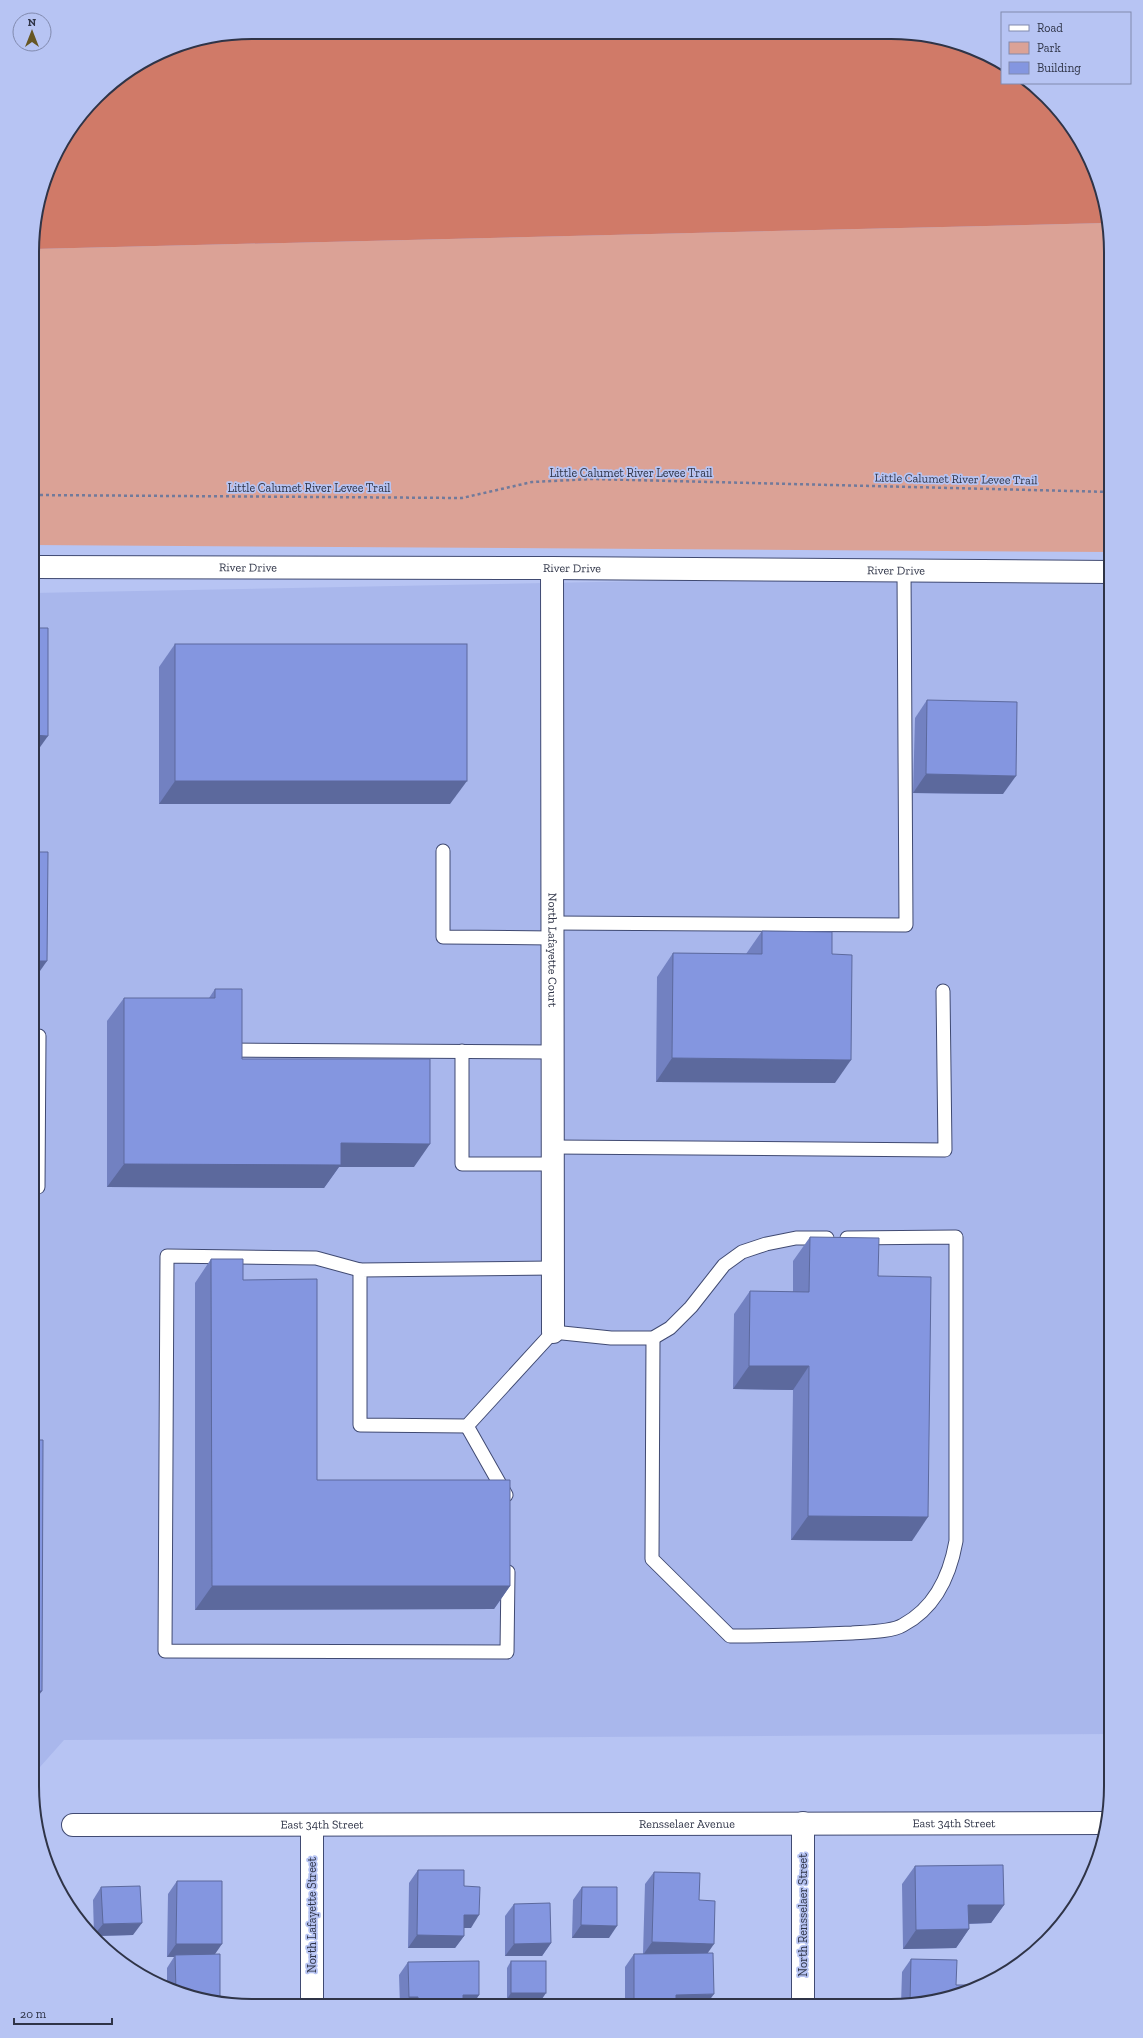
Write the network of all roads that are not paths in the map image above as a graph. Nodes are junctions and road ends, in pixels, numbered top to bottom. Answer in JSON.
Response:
{"nodes":[{"id":1,"x":39,"y":568,"type":"edge"},
{"id":2,"x":552,"y":568,"type":"junction"},
{"id":3,"x":904,"y":571,"type":"junction"},
{"id":4,"x":1104,"y":572,"type":"edge"},
{"id":5,"x":443,"y":851,"type":"dead end"},
{"id":6,"x":553,"y":930,"type":"junction"},
{"id":7,"x":943,"y":991,"type":"dead end"},
{"id":8,"x":216,"y":1049,"type":"edge"},
{"id":9,"x":462,"y":1051,"type":"junction"},
{"id":10,"x":553,"y":1052,"type":"junction"},
{"id":11,"x":553,"y":1156,"type":"junction"},
{"id":12,"x":553,"y":1268,"type":"junction"},
{"id":13,"x":360,"y":1270,"type":"junction"},
{"id":14,"x":553,"y":1332,"type":"junction"},
{"id":15,"x":653,"y":1338,"type":"junction"},
{"id":16,"x":467,"y":1426,"type":"junction"},
{"id":17,"x":509,"y":1509,"type":"edge"},
{"id":18,"x":508,"y":1556,"type":"edge"},
{"id":19,"x":1101,"y":1823,"type":"edge"},
{"id":20,"x":570,"y":1824,"type":"joint"},
{"id":21,"x":803,"y":1824,"type":"junction"},
{"id":22,"x":74,"y":1825,"type":"dead end"},
{"id":23,"x":312,"y":1826,"type":"junction"},
{"id":24,"x":312,"y":1999,"type":"edge"},
{"id":25,"x":803,"y":1999,"type":"edge"}],
"edges":[{"from":1,"to":2,"type":"street","name":"River Drive"},
{"from":2,"to":3,"type":"street","name":"River Drive"},
{"from":2,"to":6,"type":"street","name":"North Lafayette Court"},
{"from":3,"to":4,"type":"street","name":"River Drive"},
{"from":3,"to":6,"type":"lane"},
{"from":5,"to":6,"type":"lane"},
{"from":6,"to":10,"type":"street","name":"North Lafayette Court"},
{"from":7,"to":11,"type":"lane"},
{"from":8,"to":9,"type":"lane"},
{"from":9,"to":10,"type":"lane"},
{"from":9,"to":11,"type":"lane"},
{"from":10,"to":11,"type":"street","name":"North Lafayette Court"},
{"from":11,"to":12,"type":"street","name":"North Lafayette Court"},
{"from":12,"to":13,"type":"lane"},
{"from":12,"to":14,"type":"street","name":"North Lafayette Court"},
{"from":13,"to":16,"type":"lane"},
{"from":13,"to":18,"type":"lane"},
{"from":14,"to":15,"type":"lane"},
{"from":14,"to":16,"type":"lane"},
{"from":15,"to":15,"type":"lane"},
{"from":16,"to":17,"type":"lane"},
{"from":19,"to":21,"type":"street","name":"East 34th Street"},
{"from":20,"to":21,"type":"street","name":"Rensselaer Avenue"},
{"from":20,"to":23,"type":"street","name":"East 34th Street"},
{"from":21,"to":25,"type":"street","name":"North Rensselaer Street"},
{"from":22,"to":23,"type":"street","name":"East 34th Street"},
{"from":23,"to":24,"type":"street","name":"North Lafayette Street"}]}
